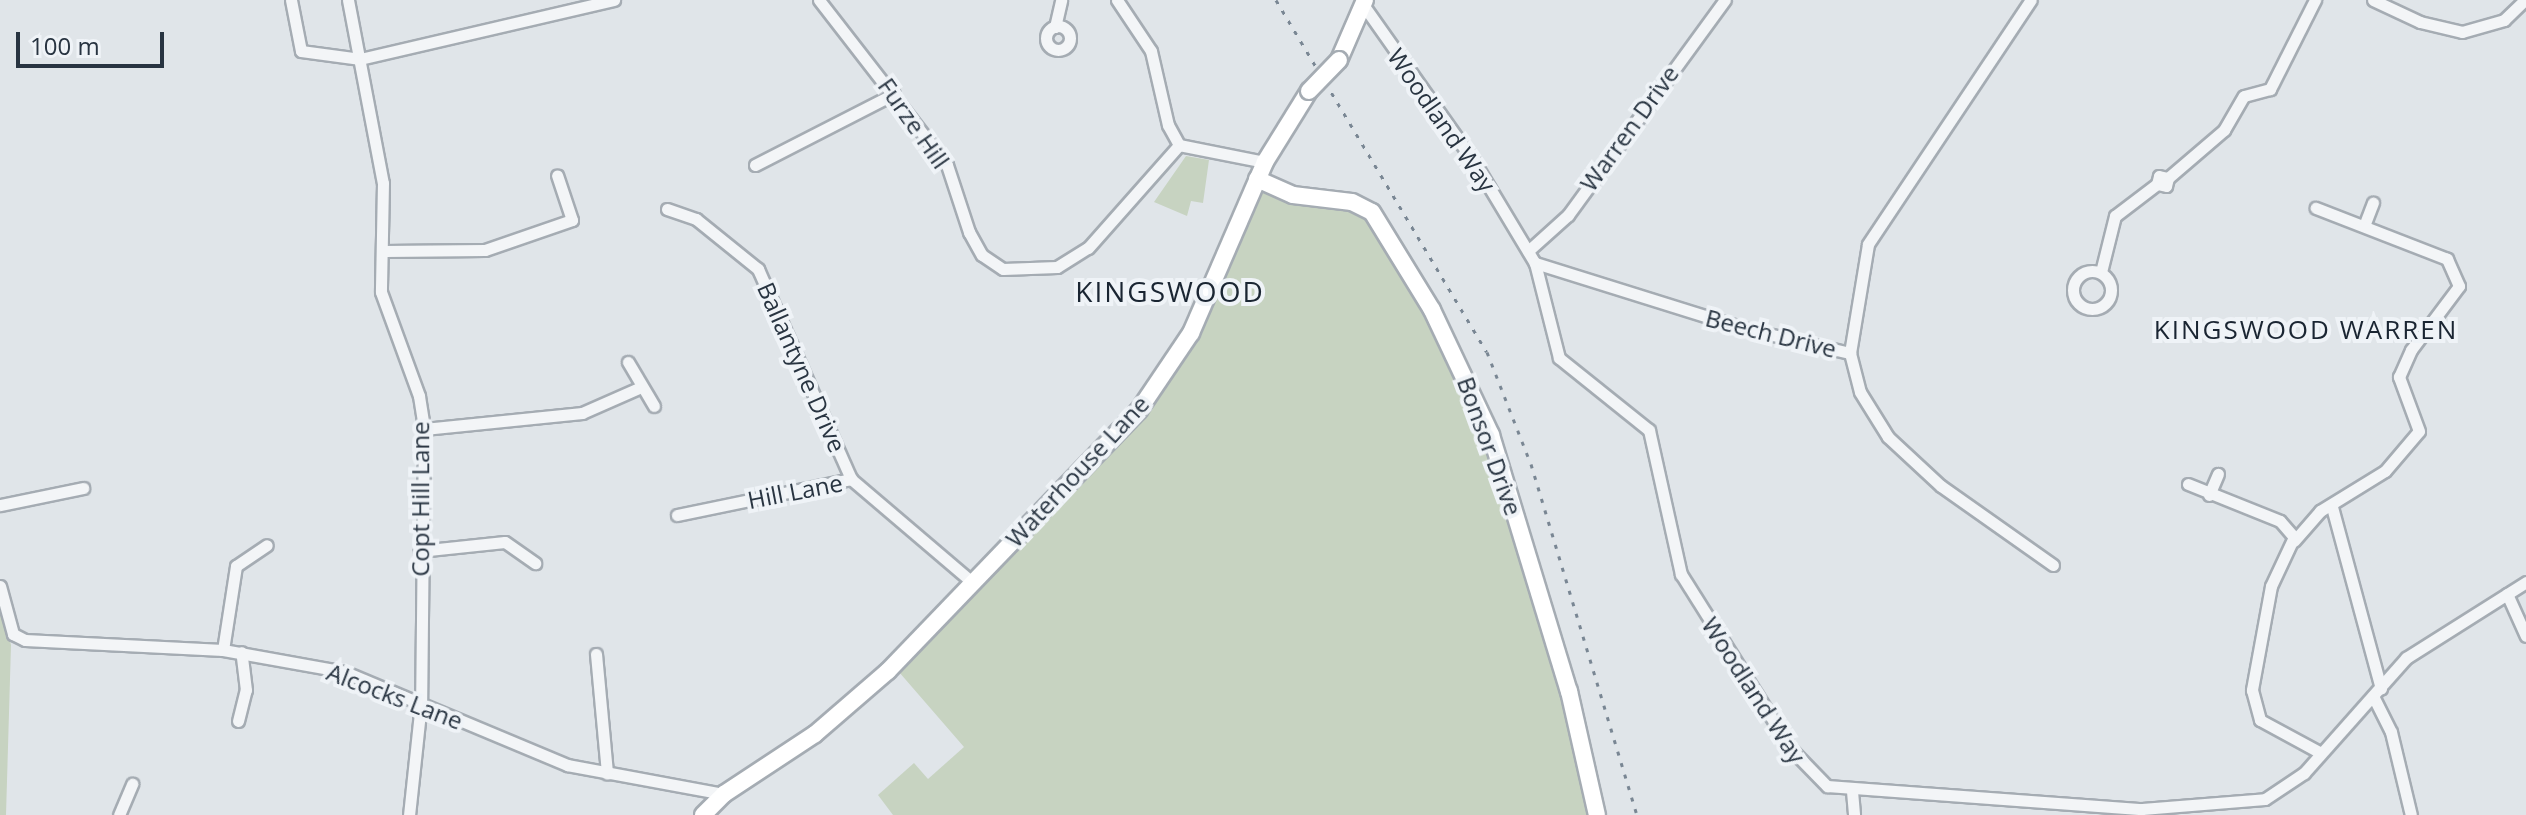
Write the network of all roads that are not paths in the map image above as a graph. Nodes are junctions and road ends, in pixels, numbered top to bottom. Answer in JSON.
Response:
{"nodes":[{"id":1,"x":291,"y":0,"type":"edge"},
{"id":2,"x":348,"y":0,"type":"edge"},
{"id":3,"x":614,"y":0,"type":"edge"},
{"id":4,"x":819,"y":0,"type":"edge"},
{"id":5,"x":1061,"y":0,"type":"edge"},
{"id":6,"x":1117,"y":0,"type":"edge"},
{"id":7,"x":1725,"y":0,"type":"edge"},
{"id":8,"x":2031,"y":0,"type":"edge"},
{"id":9,"x":2315,"y":0,"type":"edge"},
{"id":10,"x":2373,"y":0,"type":"edge"},
{"id":11,"x":2525,"y":0,"type":"edge"},
{"id":12,"x":1365,"y":3,"type":"edge"},
{"id":13,"x":1055,"y":27,"type":"dead end"},
{"id":14,"x":360,"y":59,"type":"junction"},
{"id":15,"x":894,"y":94,"type":"junction"},
{"id":16,"x":1179,"y":145,"type":"junction"},
{"id":17,"x":1265,"y":162,"type":"junction"},
{"id":18,"x":755,"y":165,"type":"dead end"},
{"id":19,"x":557,"y":175,"type":"dead end"},
{"id":20,"x":1257,"y":179,"type":"junction"},
{"id":21,"x":2373,"y":203,"type":"dead end"},
{"id":22,"x":2316,"y":208,"type":"dead end"},
{"id":23,"x":667,"y":209,"type":"dead end"},
{"id":24,"x":2364,"y":226,"type":"junction"},
{"id":25,"x":385,"y":251,"type":"junction"},
{"id":26,"x":1528,"y":251,"type":"junction"},
{"id":27,"x":1535,"y":263,"type":"junction"},
{"id":28,"x":2101,"y":272,"type":"dead end"},
{"id":29,"x":1850,"y":353,"type":"junction"},
{"id":30,"x":628,"y":362,"type":"dead end"},
{"id":31,"x":641,"y":387,"type":"junction"},
{"id":32,"x":654,"y":406,"type":"dead end"},
{"id":33,"x":424,"y":429,"type":"junction"},
{"id":34,"x":2218,"y":474,"type":"dead end"},
{"id":35,"x":851,"y":479,"type":"junction"},
{"id":36,"x":2188,"y":484,"type":"dead end"},
{"id":37,"x":83,"y":488,"type":"dead end"},
{"id":38,"x":2209,"y":495,"type":"junction"},
{"id":39,"x":0,"y":505,"type":"edge"},
{"id":40,"x":2332,"y":507,"type":"junction"},
{"id":41,"x":677,"y":515,"type":"dead end"},
{"id":42,"x":2294,"y":541,"type":"junction"},
{"id":43,"x":267,"y":545,"type":"dead end"},
{"id":44,"x":419,"y":551,"type":"junction"},
{"id":45,"x":535,"y":563,"type":"dead end"},
{"id":46,"x":2053,"y":565,"type":"dead end"},
{"id":47,"x":972,"y":582,"type":"junction"},
{"id":48,"x":2526,"y":582,"type":"edge"},
{"id":49,"x":0,"y":586,"type":"edge"},
{"id":50,"x":2507,"y":594,"type":"junction"},
{"id":51,"x":2526,"y":636,"type":"edge"},
{"id":52,"x":223,"y":650,"type":"junction"},
{"id":53,"x":241,"y":652,"type":"junction"},
{"id":54,"x":596,"y":654,"type":"dead end"},
{"id":55,"x":2377,"y":692,"type":"junction"},
{"id":56,"x":421,"y":703,"type":"junction"},
{"id":57,"x":238,"y":721,"type":"dead end"},
{"id":58,"x":2321,"y":753,"type":"junction"},
{"id":59,"x":607,"y":773,"type":"junction"},
{"id":60,"x":132,"y":784,"type":"dead end"},
{"id":61,"x":1852,"y":791,"type":"junction"},
{"id":62,"x":724,"y":794,"type":"junction"},
{"id":63,"x":2103,"y":810,"type":"edge"},
{"id":64,"x":119,"y":815,"type":"edge"},
{"id":65,"x":409,"y":815,"type":"edge"},
{"id":66,"x":703,"y":815,"type":"edge"},
{"id":67,"x":1597,"y":815,"type":"edge"},
{"id":68,"x":1854,"y":815,"type":"edge"},
{"id":69,"x":2411,"y":815,"type":"edge"}],
"edges":[{"from":1,"to":14,"type":"street"},
{"from":2,"to":14,"type":"street","name":"Copt Hill Lane"},
{"from":3,"to":14,"type":"street"},
{"from":4,"to":15,"type":"street","name":"Furze Hill"},
{"from":5,"to":13,"type":"street"},
{"from":6,"to":16,"type":"street"},
{"from":7,"to":26,"type":"street","name":"Warren Drive"},
{"from":8,"to":29,"type":"street","name":"Beech Drive"},
{"from":9,"to":28,"type":"street"},
{"from":10,"to":11,"type":"street"},
{"from":12,"to":17,"type":"main road","name":"Waterhouse Lane","bridge":true},
{"from":12,"to":26,"type":"street","name":"Woodland Way"},
{"from":14,"to":25,"type":"street","name":"Copt Hill Lane"},
{"from":15,"to":16,"type":"street","name":"Furze Hill"},
{"from":15,"to":18,"type":"street"},
{"from":16,"to":17,"type":"street"},
{"from":17,"to":20,"type":"main road","name":"Waterhouse Lane"},
{"from":19,"to":25,"type":"street"},
{"from":20,"to":47,"type":"main road","name":"Waterhouse Lane"},
{"from":20,"to":67,"type":"main road","name":"Bonsor Drive"},
{"from":21,"to":24,"type":"street"},
{"from":22,"to":24,"type":"street"},
{"from":23,"to":35,"type":"street","name":"Ballantyne Drive"},
{"from":24,"to":40,"type":"street"},
{"from":25,"to":33,"type":"street","name":"Copt Hill Lane"},
{"from":26,"to":27,"type":"street","name":"Woodland Way"},
{"from":27,"to":29,"type":"street","name":"Beech Drive"},
{"from":27,"to":61,"type":"street","name":"Woodland Way"},
{"from":29,"to":46,"type":"street"},
{"from":30,"to":31,"type":"street"},
{"from":31,"to":32,"type":"street"},
{"from":31,"to":33,"type":"street"},
{"from":33,"to":44,"type":"street","name":"Copt Hill Lane"},
{"from":34,"to":38,"type":"street"},
{"from":35,"to":41,"type":"street","name":"Hill Lane"},
{"from":35,"to":47,"type":"street","name":"Hill Lane"},
{"from":36,"to":38,"type":"street"},
{"from":37,"to":39,"type":"street"},
{"from":38,"to":42,"type":"street"},
{"from":40,"to":42,"type":"street"},
{"from":40,"to":55,"type":"street"},
{"from":42,"to":58,"type":"street"},
{"from":43,"to":52,"type":"street"},
{"from":44,"to":45,"type":"street"},
{"from":44,"to":56,"type":"street","name":"Copt Hill Lane"},
{"from":47,"to":62,"type":"main road","name":"Waterhouse Lane"},
{"from":48,"to":50,"type":"street","name":"Woodland Way"},
{"from":49,"to":52,"type":"street","name":"Alcocks Lane"},
{"from":50,"to":51,"type":"street"},
{"from":50,"to":55,"type":"street","name":"Woodland Way"},
{"from":52,"to":53,"type":"street","name":"Alcocks Lane"},
{"from":53,"to":56,"type":"street","name":"Alcocks Lane"},
{"from":53,"to":57,"type":"street"},
{"from":54,"to":59,"type":"street"},
{"from":55,"to":58,"type":"street","name":"Woodland Way"},
{"from":55,"to":69,"type":"street"},
{"from":56,"to":59,"type":"street","name":"Alcocks Lane"},
{"from":56,"to":65,"type":"street","name":"Copt Hill Lane"},
{"from":58,"to":63,"type":"street","name":"Woodland Way"},
{"from":59,"to":62,"type":"street","name":"Alcocks Lane"},
{"from":60,"to":64,"type":"street"},
{"from":61,"to":63,"type":"street","name":"Woodland Way"},
{"from":61,"to":68,"type":"street"},
{"from":62,"to":66,"type":"main road","name":"Waterhouse Lane"}]}
